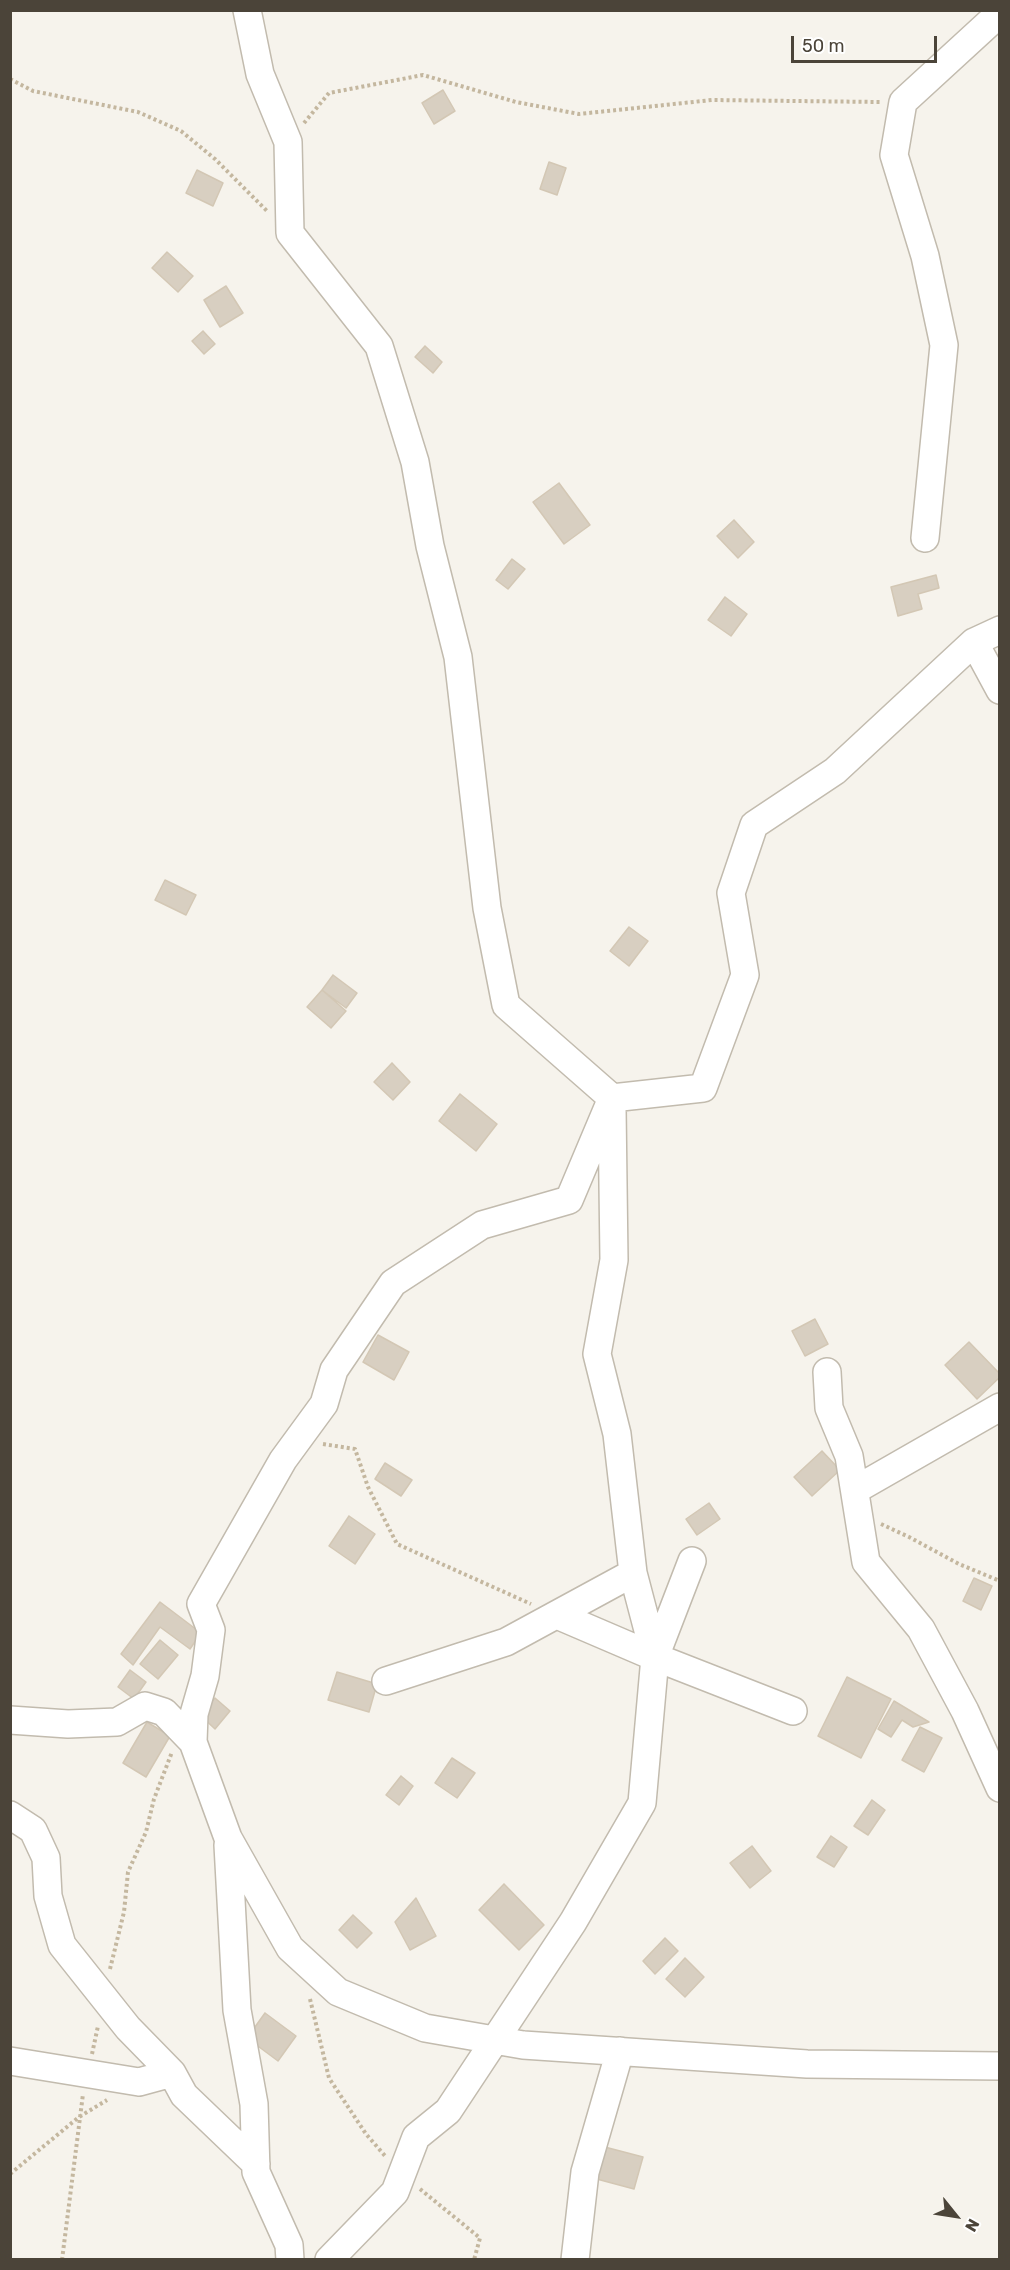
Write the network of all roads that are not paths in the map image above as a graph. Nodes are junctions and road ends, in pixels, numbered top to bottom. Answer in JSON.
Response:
{"nodes":[{"id":1,"x":247,"y":10,"type":"edge"},
{"id":2,"x":999,"y":13,"type":"edge"},
{"id":3,"x":925,"y":538,"type":"dead end"},
{"id":4,"x":999,"y":630,"type":"edge"},
{"id":5,"x":974,"y":642,"type":"junction"},
{"id":6,"x":999,"y":690,"type":"edge"},
{"id":7,"x":612,"y":1098,"type":"junction"},
{"id":8,"x":827,"y":1372,"type":"dead end"},
{"id":9,"x":999,"y":1407,"type":"edge"},
{"id":10,"x":856,"y":1502,"type":"junction"},
{"id":11,"x":692,"y":1561,"type":"dead end"},
{"id":12,"x":633,"y":1573,"type":"junction"},
{"id":13,"x":556,"y":1615,"type":"junction"},
{"id":14,"x":655,"y":1657,"type":"junction"},
{"id":15,"x":386,"y":1681,"type":"dead end"},
{"id":16,"x":793,"y":1711,"type":"dead end"},
{"id":17,"x":10,"y":1720,"type":"edge"},
{"id":18,"x":193,"y":1742,"type":"junction"},
{"id":19,"x":999,"y":1788,"type":"edge"},
{"id":20,"x":10,"y":1815,"type":"edge"},
{"id":21,"x":228,"y":1838,"type":"junction"},
{"id":22,"x":495,"y":2040,"type":"junction"},
{"id":23,"x":621,"y":2051,"type":"junction"},
{"id":24,"x":10,"y":2061,"type":"edge"},
{"id":25,"x":999,"y":2066,"type":"edge"},
{"id":26,"x":172,"y":2073,"type":"junction"},
{"id":27,"x":256,"y":2164,"type":"junction"},
{"id":28,"x":290,"y":2259,"type":"edge"},
{"id":29,"x":329,"y":2259,"type":"edge"},
{"id":30,"x":575,"y":2259,"type":"edge"}],
"edges":[{"from":1,"to":7,"type":"street"},
{"from":2,"to":3,"type":"street"},
{"from":4,"to":5,"type":"street"},
{"from":5,"to":6,"type":"street"},
{"from":5,"to":7,"type":"street"},
{"from":7,"to":12,"type":"street"},
{"from":7,"to":18,"type":"street"},
{"from":8,"to":10,"type":"street"},
{"from":9,"to":10,"type":"street"},
{"from":10,"to":19,"type":"street"},
{"from":11,"to":14,"type":"street"},
{"from":12,"to":13,"type":"street"},
{"from":12,"to":14,"type":"street"},
{"from":13,"to":14,"type":"street"},
{"from":13,"to":15,"type":"street"},
{"from":14,"to":16,"type":"street"},
{"from":14,"to":22,"type":"street"},
{"from":17,"to":18,"type":"street"},
{"from":18,"to":21,"type":"street"},
{"from":20,"to":26,"type":"street"},
{"from":21,"to":22,"type":"street"},
{"from":21,"to":27,"type":"street"},
{"from":22,"to":23,"type":"street"},
{"from":22,"to":29,"type":"street"},
{"from":23,"to":25,"type":"street"},
{"from":23,"to":30,"type":"street"},
{"from":24,"to":26,"type":"street"},
{"from":26,"to":27,"type":"street"},
{"from":27,"to":28,"type":"street"}]}
